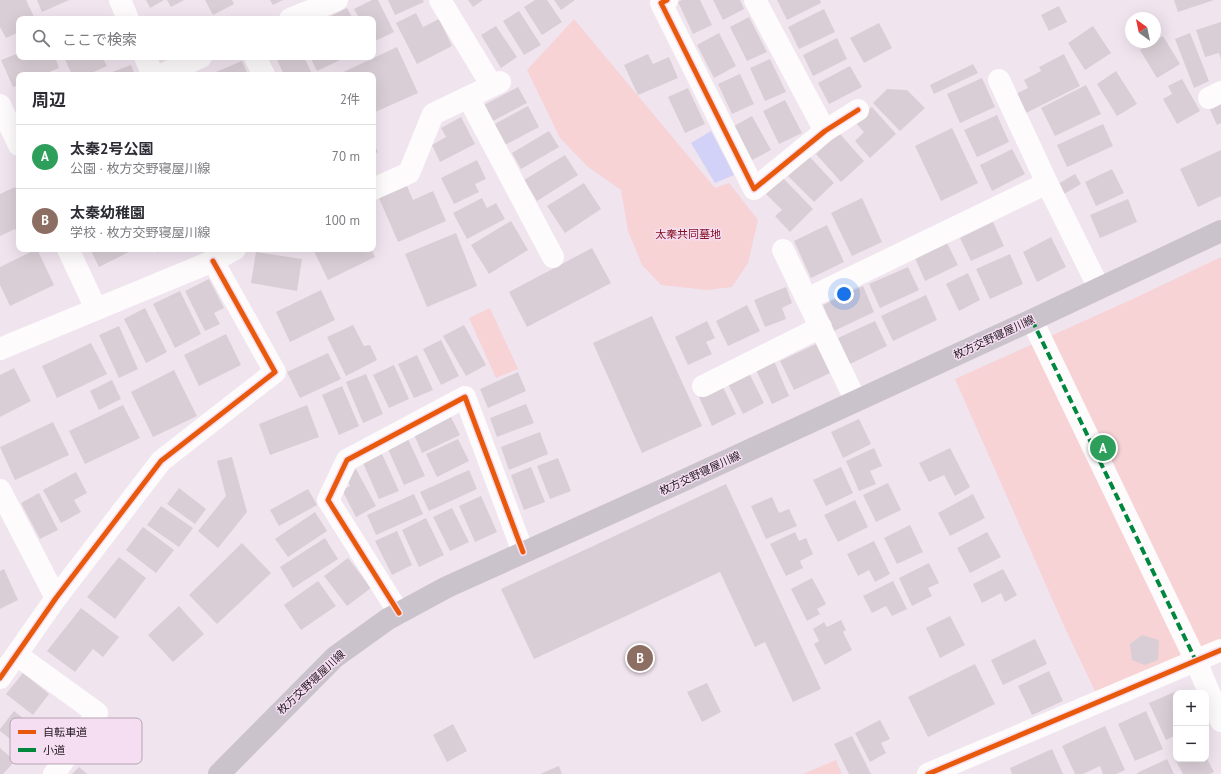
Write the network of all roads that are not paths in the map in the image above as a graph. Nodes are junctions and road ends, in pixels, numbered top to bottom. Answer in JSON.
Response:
{"nodes":[{"id":1,"x":120,"y":0,"type":"edge"},
{"id":2,"x":337,"y":0,"type":"edge"},
{"id":3,"x":440,"y":0,"type":"edge"},
{"id":4,"x":667,"y":0,"type":"edge"},
{"id":5,"x":755,"y":0,"type":"edge"},
{"id":6,"x":127,"y":16,"type":"edge"},
{"id":7,"x":297,"y":16,"type":"edge"},
{"id":8,"x":146,"y":60,"type":"edge"},
{"id":9,"x":194,"y":60,"type":"edge"},
{"id":10,"x":257,"y":60,"type":"edge"},
{"id":11,"x":152,"y":72,"type":"edge"},
{"id":12,"x":168,"y":72,"type":"edge"},
{"id":13,"x":263,"y":72,"type":"edge"},
{"id":14,"x":999,"y":80,"type":"dead end"},
{"id":15,"x":468,"y":97,"type":"junction"},
{"id":16,"x":0,"y":105,"type":"edge"},
{"id":17,"x":858,"y":110,"type":"dead end"},
{"id":18,"x":825,"y":131,"type":"junction"},
{"id":19,"x":16,"y":139,"type":"edge"},
{"id":20,"x":1047,"y":183,"type":"junction"},
{"id":21,"x":376,"y":188,"type":"edge"},
{"id":22,"x":1221,"y":231,"type":"edge"},
{"id":23,"x":783,"y":250,"type":"dead end"},
{"id":24,"x":69,"y":252,"type":"edge"},
{"id":25,"x":230,"y":252,"type":"edge"},
{"id":26,"x":553,"y":257,"type":"dead end"},
{"id":27,"x":213,"y":261,"type":"junction"},
{"id":28,"x":1099,"y":288,"type":"junction"},
{"id":29,"x":807,"y":299,"type":"junction"},
{"id":30,"x":96,"y":310,"type":"junction"},
{"id":31,"x":1032,"y":320,"type":"junction"},
{"id":32,"x":820,"y":327,"type":"junction"},
{"id":33,"x":0,"y":349,"type":"edge"},
{"id":34,"x":703,"y":386,"type":"dead end"},
{"id":35,"x":856,"y":401,"type":"junction"},
{"id":36,"x":0,"y":490,"type":"edge"},
{"id":37,"x":523,"y":552,"type":"junction"},
{"id":38,"x":56,"y":598,"type":"junction"},
{"id":39,"x":399,"y":613,"type":"junction"},
{"id":40,"x":1221,"y":650,"type":"edge"},
{"id":41,"x":17,"y":655,"type":"junction"},
{"id":42,"x":1196,"y":661,"type":"junction"},
{"id":43,"x":0,"y":678,"type":"edge"},
{"id":44,"x":93,"y":718,"type":"edge"},
{"id":45,"x":1221,"y":721,"type":"edge"},
{"id":46,"x":61,"y":764,"type":"edge"},
{"id":47,"x":54,"y":774,"type":"edge"},
{"id":48,"x":219,"y":774,"type":"edge"},
{"id":49,"x":928,"y":774,"type":"edge"}],
"edges":[{"from":1,"to":6,"type":"street"},
{"from":2,"to":7,"type":"street"},
{"from":3,"to":15,"type":"street"},
{"from":4,"to":18,"type":"street"},
{"from":5,"to":18,"type":"street"},
{"from":8,"to":11,"type":"street"},
{"from":9,"to":12,"type":"street"},
{"from":10,"to":13,"type":"street"},
{"from":14,"to":20,"type":"street"},
{"from":15,"to":21,"type":"street"},
{"from":15,"to":26,"type":"street"},
{"from":16,"to":19,"type":"street"},
{"from":17,"to":18,"type":"street"},
{"from":20,"to":28,"type":"street"},
{"from":20,"to":29,"type":"street"},
{"from":22,"to":28,"type":"main road","name":"枚方交野寝屋川線"},
{"from":23,"to":29,"type":"street"},
{"from":24,"to":30,"type":"street"},
{"from":25,"to":27,"type":"street"},
{"from":27,"to":30,"type":"street"},
{"from":27,"to":38,"type":"street"},
{"from":28,"to":31,"type":"main road","name":"枚方交野寝屋川線"},
{"from":29,"to":32,"type":"street"},
{"from":30,"to":33,"type":"street"},
{"from":31,"to":35,"type":"main road","name":"枚方交野寝屋川線"},
{"from":31,"to":42,"type":"street"},
{"from":32,"to":34,"type":"street"},
{"from":32,"to":35,"type":"street"},
{"from":35,"to":37,"type":"main road","name":"枚方交野寝屋川線"},
{"from":36,"to":38,"type":"street"},
{"from":37,"to":39,"type":"main road","name":"枚方交野寝屋川線"},
{"from":37,"to":39,"type":"street"},
{"from":38,"to":41,"type":"street"},
{"from":39,"to":48,"type":"main road","name":"枚方交野寝屋川線"},
{"from":40,"to":42,"type":"street"},
{"from":41,"to":43,"type":"street"},
{"from":41,"to":44,"type":"street"},
{"from":42,"to":45,"type":"street"},
{"from":42,"to":49,"type":"street"},
{"from":46,"to":47,"type":"street"}]}
